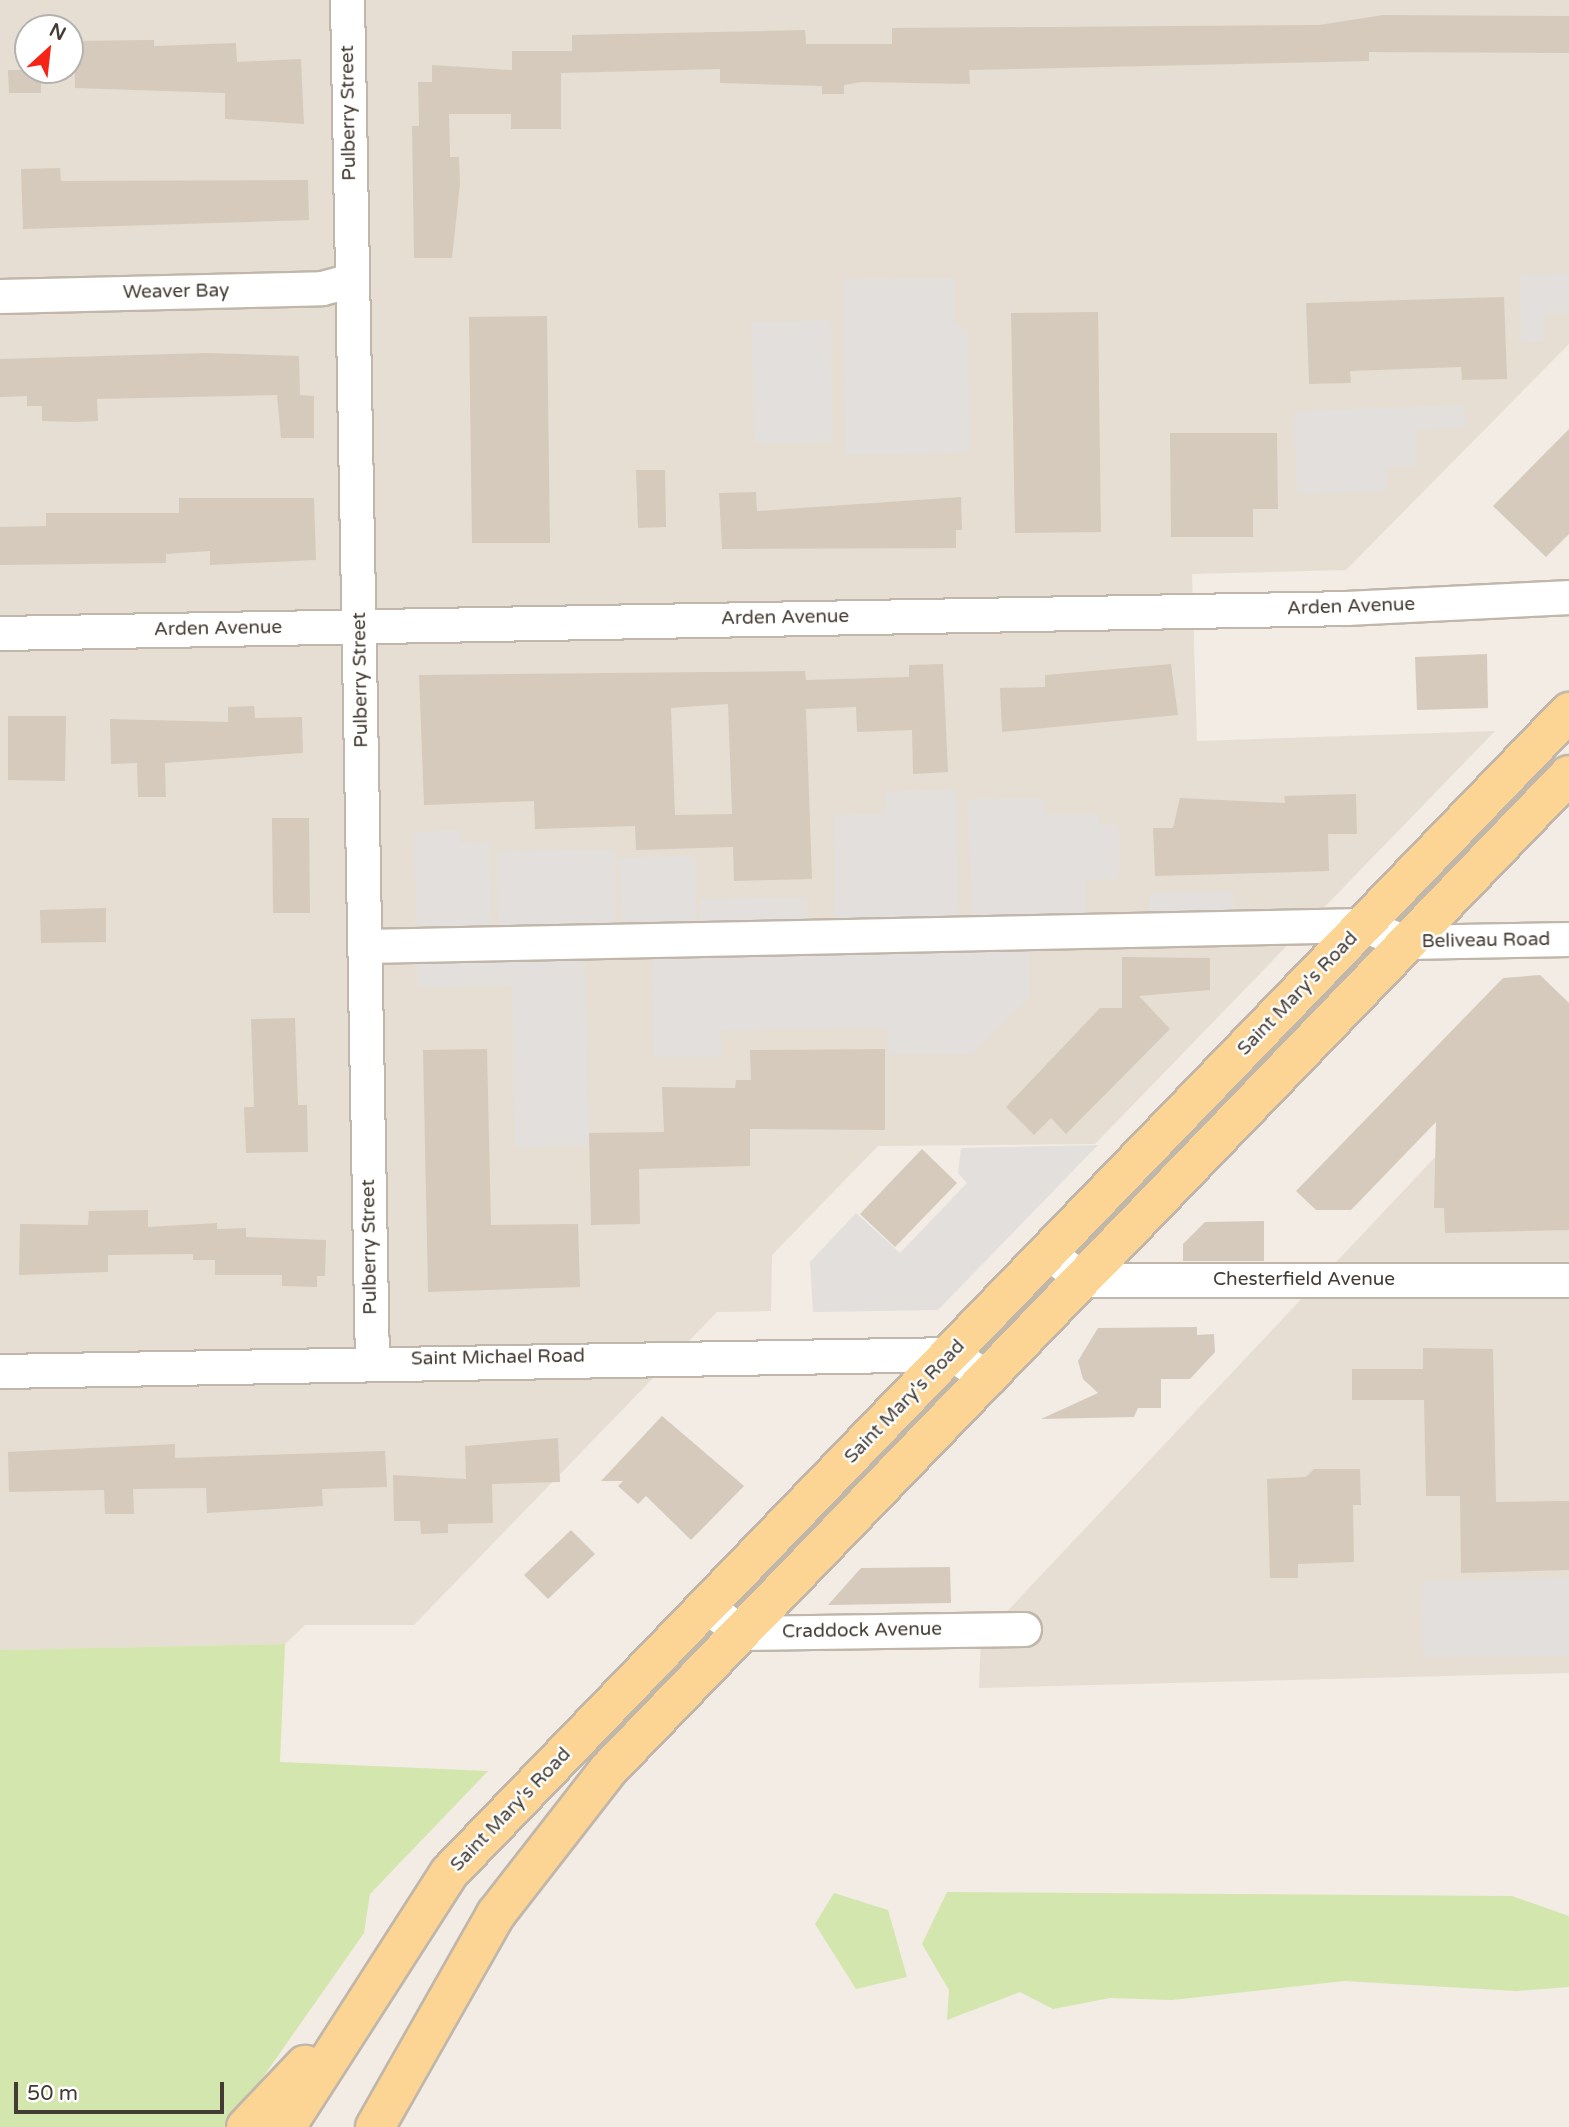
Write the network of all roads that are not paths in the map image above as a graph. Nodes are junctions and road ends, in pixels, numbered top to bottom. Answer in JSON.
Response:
{"nodes":[{"id":1,"x":347,"y":0,"type":"edge"},
{"id":2,"x":351,"y":280,"type":"junction"},
{"id":3,"x":0,"y":296,"type":"edge"},
{"id":4,"x":1569,"y":597,"type":"edge"},
{"id":5,"x":360,"y":626,"type":"junction"},
{"id":6,"x":0,"y":633,"type":"edge"},
{"id":7,"x":1569,"y":712,"type":"edge"},
{"id":8,"x":1569,"y":775,"type":"edge"},
{"id":9,"x":1364,"y":926,"type":"junction"},
{"id":10,"x":1569,"y":939,"type":"edge"},
{"id":11,"x":1405,"y":942,"type":"junction"},
{"id":12,"x":365,"y":946,"type":"junction"},
{"id":13,"x":1048,"y":1253,"type":"junction"},
{"id":14,"x":1085,"y":1280,"type":"junction"},
{"id":15,"x":1569,"y":1280,"type":"edge"},
{"id":16,"x":951,"y":1354,"type":"junction"},
{"id":17,"x":372,"y":1360,"type":"junction"},
{"id":18,"x":0,"y":1371,"type":"edge"},
{"id":19,"x":989,"y":1378,"type":"junction"},
{"id":20,"x":709,"y":1608,"type":"junction"},
{"id":21,"x":1024,"y":1629,"type":"dead end"},
{"id":22,"x":742,"y":1633,"type":"junction"},
{"id":23,"x":351,"y":2019,"type":"junction"},
{"id":24,"x":400,"y":2074,"type":"junction"},
{"id":25,"x":246,"y":2127,"type":"edge"},
{"id":26,"x":286,"y":2127,"type":"edge"},
{"id":27,"x":375,"y":2127,"type":"edge"},
{"id":28,"x":399,"y":2127,"type":"edge"}],
"edges":[{"from":1,"to":2,"type":"street","name":"Pulberry Street"},
{"from":2,"to":3,"type":"street","name":"Weaver Bay"},
{"from":2,"to":5,"type":"street","name":"Pulberry Street"},
{"from":4,"to":5,"type":"street","name":"Arden Avenue"},
{"from":5,"to":6,"type":"street","name":"Arden Avenue"},
{"from":5,"to":12,"type":"street","name":"Pulberry Street"},
{"from":7,"to":9,"type":"main road","name":"Saint Mary's Road"},
{"from":8,"to":11,"type":"main road"},
{"from":9,"to":11,"type":"street","name":"Beliveau Road"},
{"from":9,"to":12,"type":"street"},
{"from":9,"to":13,"type":"main road","name":"Saint Mary's Road"},
{"from":10,"to":11,"type":"street","name":"Beliveau Road"},
{"from":11,"to":14,"type":"main road"},
{"from":12,"to":17,"type":"street","name":"Pulberry Street"},
{"from":13,"to":14,"type":"street"},
{"from":13,"to":16,"type":"main road","name":"Saint Mary's Road"},
{"from":14,"to":15,"type":"street","name":"Chesterfield Avenue"},
{"from":14,"to":19,"type":"main road"},
{"from":16,"to":17,"type":"street","name":"Saint Michael Road"},
{"from":16,"to":19,"type":"street"},
{"from":16,"to":20,"type":"main road","name":"Saint Mary's Road"},
{"from":17,"to":18,"type":"street","name":"Saint Michael Road"},
{"from":19,"to":22,"type":"main road"},
{"from":20,"to":22,"type":"street"},
{"from":20,"to":23,"type":"main road","name":"Saint Mary's Road"},
{"from":21,"to":22,"type":"street","name":"Craddock Avenue"},
{"from":22,"to":24,"type":"main road"},
{"from":23,"to":25,"type":"main road"},
{"from":23,"to":26,"type":"main road","name":"Saint Mary's Road"},
{"from":24,"to":27,"type":"main road"},
{"from":24,"to":28,"type":"main road"}]}
